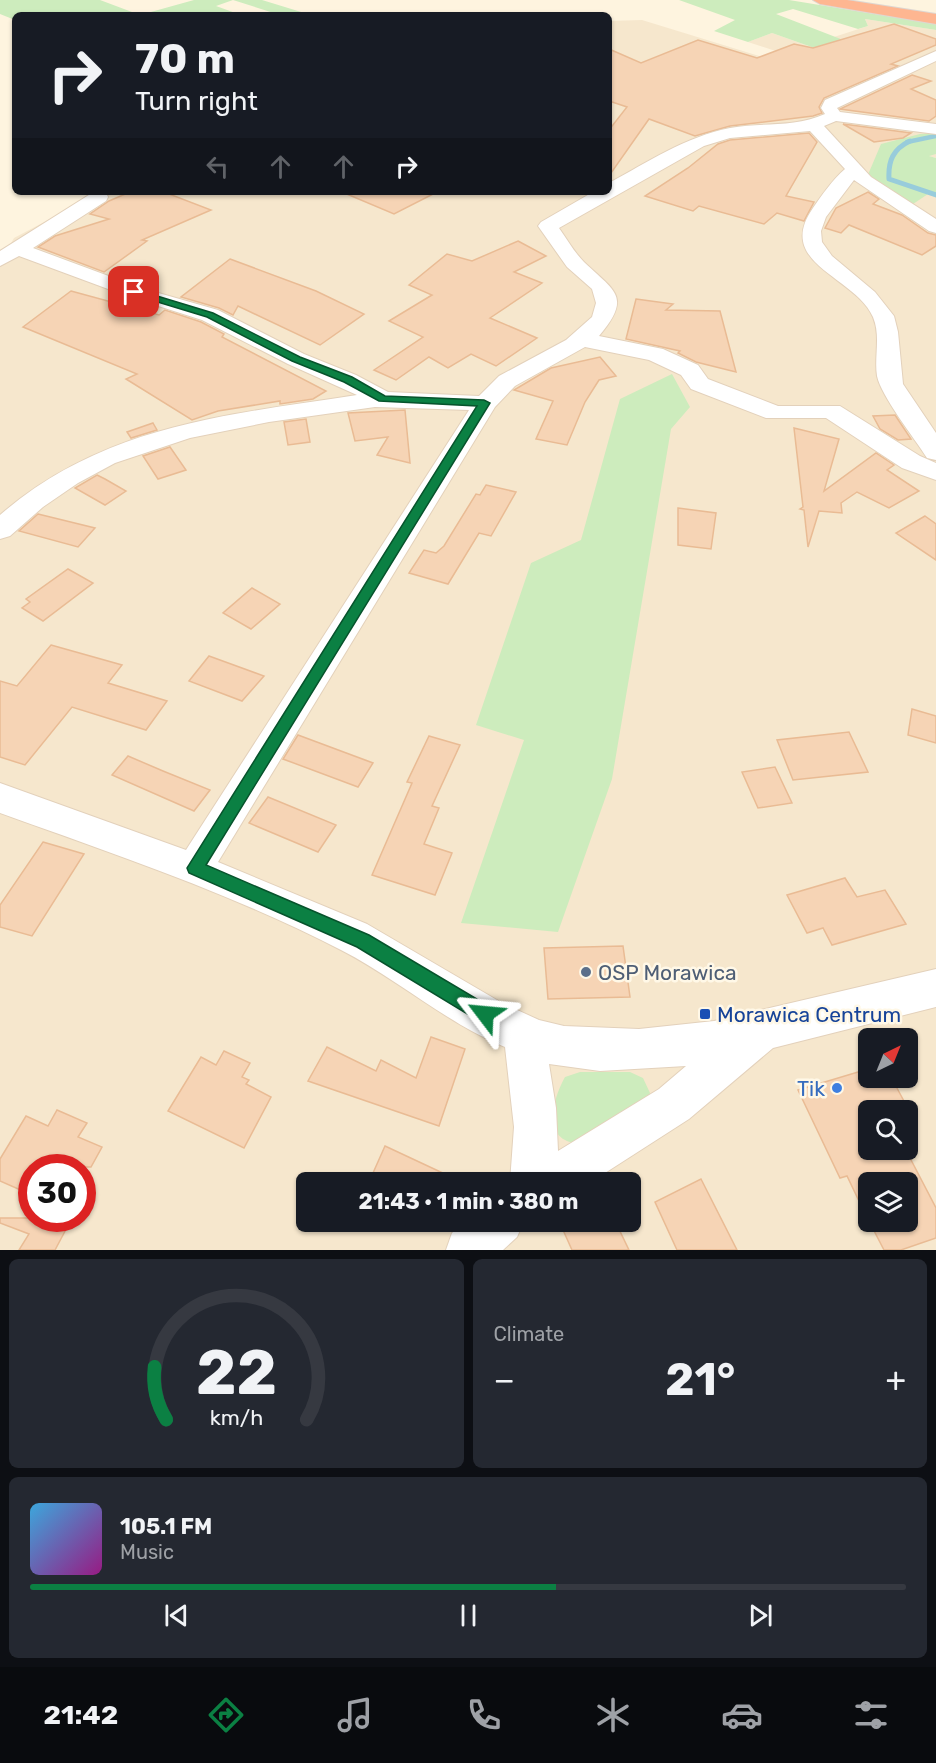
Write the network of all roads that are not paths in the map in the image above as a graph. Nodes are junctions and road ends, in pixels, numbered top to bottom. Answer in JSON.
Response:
{"nodes":[{"id":1,"x":820,"y":0,"type":"edge"},
{"id":2,"x":889,"y":0,"type":"edge"},
{"id":3,"x":936,"y":8,"type":"edge"},
{"id":4,"x":936,"y":19,"type":"edge"},
{"id":5,"x":936,"y":55,"type":"edge"},
{"id":6,"x":834,"y":116,"type":"junction"},
{"id":7,"x":815,"y":126,"type":"junction"},
{"id":8,"x":936,"y":129,"type":"edge"},
{"id":9,"x":856,"y":171,"type":"junction"},
{"id":10,"x":612,"y":189,"type":"edge"},
{"id":11,"x":601,"y":195,"type":"edge"},
{"id":12,"x":99,"y":197,"type":"dead end"},
{"id":13,"x":936,"y":228,"type":"edge"},
{"id":14,"x":9,"y":254,"type":"edge"},
{"id":15,"x":582,"y":339,"type":"junction"},
{"id":16,"x":382,"y":399,"type":"junction"},
{"id":17,"x":484,"y":403,"type":"junction"},
{"id":18,"x":936,"y":465,"type":"edge"},
{"id":19,"x":0,"y":530,"type":"edge"},
{"id":20,"x":0,"y":798,"type":"edge"},
{"id":21,"x":195,"y":868,"type":"junction"},
{"id":22,"x":936,"y":988,"type":"edge"},
{"id":23,"x":765,"y":1028,"type":"junction"},
{"id":24,"x":523,"y":1035,"type":"junction"},
{"id":25,"x":534,"y":1172,"type":"edge"},
{"id":26,"x":566,"y":1172,"type":"edge"},
{"id":27,"x":489,"y":1232,"type":"edge"},
{"id":28,"x":469,"y":1250,"type":"edge"}],
"edges":[{"from":1,"to":4,"type":"highway"},
{"from":2,"to":3,"type":"highway"},
{"from":5,"to":6,"type":"street"},
{"from":6,"to":7,"type":"street"},
{"from":6,"to":8,"type":"street"},
{"from":7,"to":9,"type":"street"},
{"from":7,"to":10,"type":"street"},
{"from":9,"to":13,"type":"street"},
{"from":9,"to":18,"type":"street"},
{"from":11,"to":15,"type":"street"},
{"from":12,"to":14,"type":"street"},
{"from":14,"to":16,"type":"street"},
{"from":15,"to":17,"type":"street"},
{"from":15,"to":18,"type":"street"},
{"from":16,"to":17,"type":"street"},
{"from":16,"to":19,"type":"street"},
{"from":17,"to":21,"type":"street"},
{"from":20,"to":21,"type":"street"},
{"from":21,"to":24,"type":"street"},
{"from":22,"to":23,"type":"street"},
{"from":23,"to":24,"type":"street"},
{"from":23,"to":26,"type":"street"},
{"from":24,"to":25,"type":"street"},
{"from":27,"to":28,"type":"street"}]}
